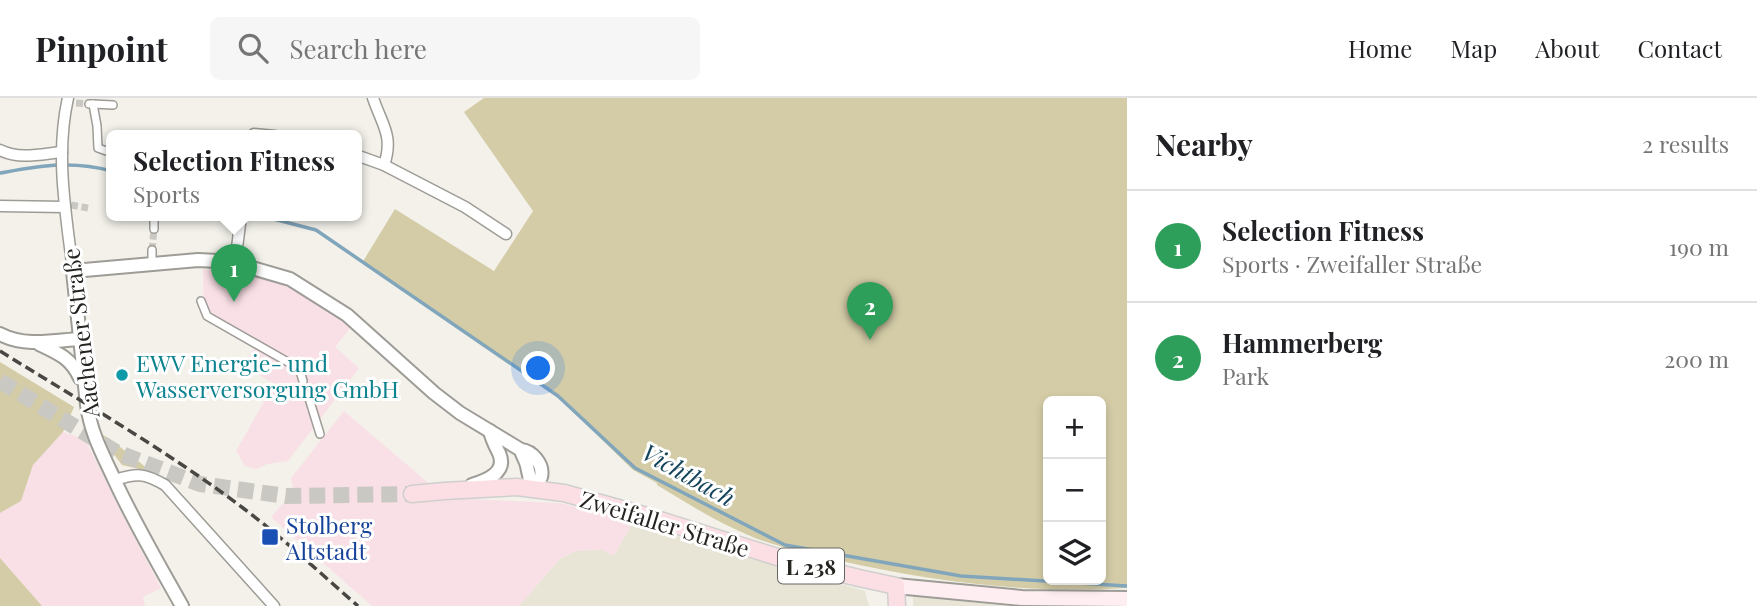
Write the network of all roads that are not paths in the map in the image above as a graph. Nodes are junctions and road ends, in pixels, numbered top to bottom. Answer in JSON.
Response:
{"nodes":[{"id":1,"x":373,"y":98,"type":"edge"},
{"id":2,"x":71,"y":101,"type":"edge"},
{"id":3,"x":113,"y":105,"type":"dead end"},
{"id":4,"x":0,"y":150,"type":"edge"},
{"id":5,"x":106,"y":151,"type":"edge"},
{"id":6,"x":62,"y":156,"type":"junction"},
{"id":7,"x":362,"y":157,"type":"edge"},
{"id":8,"x":384,"y":166,"type":"junction"},
{"id":9,"x":0,"y":206,"type":"edge"},
{"id":10,"x":67,"y":206,"type":"junction"},
{"id":11,"x":241,"y":221,"type":"edge"},
{"id":12,"x":506,"y":234,"type":"dead end"},
{"id":13,"x":152,"y":250,"type":"tunnel mouth"},
{"id":14,"x":152,"y":264,"type":"junction"},
{"id":15,"x":234,"y":264,"type":"junction"},
{"id":16,"x":73,"y":271,"type":"junction"},
{"id":17,"x":201,"y":301,"type":"dead end"},
{"id":18,"x":0,"y":334,"type":"edge"},
{"id":19,"x":79,"y":340,"type":"junction"},
{"id":20,"x":36,"y":342,"type":"junction"},
{"id":21,"x":303,"y":381,"type":"dead end"},
{"id":22,"x":85,"y":388,"type":"junction"},
{"id":23,"x":308,"y":395,"type":"dead end"},
{"id":24,"x":490,"y":431,"type":"junction"},
{"id":25,"x":320,"y":434,"type":"dead end"},
{"id":26,"x":115,"y":480,"type":"junction"},
{"id":27,"x":534,"y":488,"type":"junction"},
{"id":28,"x":459,"y":490,"type":"junction"},
{"id":29,"x":412,"y":494,"type":"tunnel mouth"},
{"id":30,"x":896,"y":586,"type":"junction"},
{"id":31,"x":1127,"y":598,"type":"edge"},
{"id":32,"x":182,"y":606,"type":"edge"},
{"id":33,"x":274,"y":606,"type":"edge"},
{"id":34,"x":897,"y":606,"type":"edge"}],
"edges":[{"from":1,"to":8,"type":"street"},
{"from":2,"to":6,"type":"street","name":"Aachener Straße"},
{"from":3,"to":5,"type":"street"},
{"from":4,"to":6,"type":"street"},
{"from":6,"to":10,"type":"street","name":"Aachener Straße"},
{"from":7,"to":8,"type":"street"},
{"from":8,"to":12,"type":"street"},
{"from":9,"to":10,"type":"street"},
{"from":10,"to":16,"type":"street","name":"Aachener Straße"},
{"from":11,"to":15,"type":"street"},
{"from":13,"to":14,"type":"street"},
{"from":14,"to":15,"type":"street"},
{"from":14,"to":16,"type":"street"},
{"from":15,"to":24,"type":"street"},
{"from":16,"to":19,"type":"street","name":"Aachener Straße"},
{"from":17,"to":21,"type":"street"},
{"from":18,"to":20,"type":"street"},
{"from":19,"to":20,"type":"street"},
{"from":19,"to":22,"type":"street","name":"Aachener Straße"},
{"from":20,"to":22,"type":"street"},
{"from":22,"to":26,"type":"street","name":"Aachener Straße"},
{"from":23,"to":25,"type":"street"},
{"from":24,"to":27,"type":"street"},
{"from":24,"to":28,"type":"street"},
{"from":26,"to":32,"type":"street","name":"Aachener Straße"},
{"from":26,"to":33,"type":"street"},
{"from":27,"to":28,"type":"main road","number":"L 238"},
{"from":27,"to":30,"type":"main road","name":"Zweifaller Straße","number":"L 238"},
{"from":28,"to":29,"type":"main road","number":"L 238"},
{"from":30,"to":31,"type":"main road","name":"Zweifaller Straße","number":"L 238"},
{"from":30,"to":34,"type":"main road"}]}
